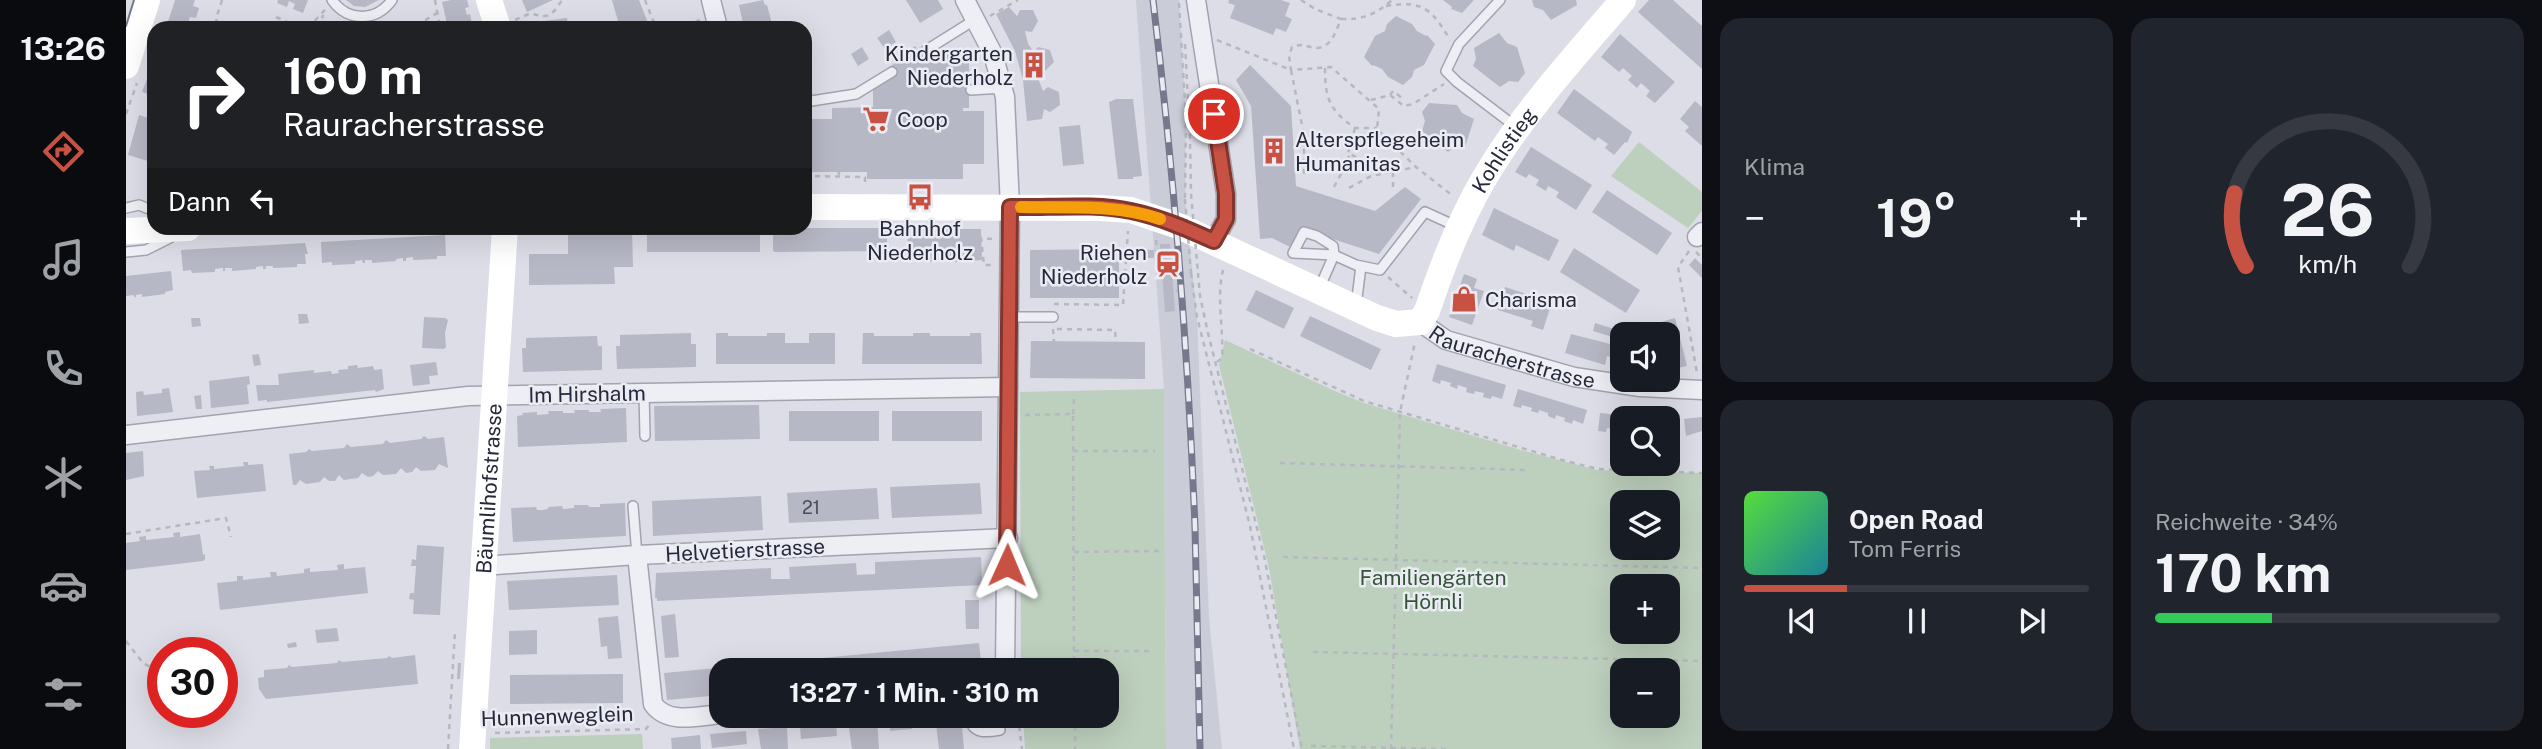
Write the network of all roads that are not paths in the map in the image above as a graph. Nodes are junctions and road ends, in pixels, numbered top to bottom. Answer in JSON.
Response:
{"nodes":[{"id":1,"x":147,"y":0,"type":"edge"},
{"id":2,"x":392,"y":0,"type":"edge"},
{"id":3,"x":489,"y":0,"type":"edge"},
{"id":4,"x":965,"y":0,"type":"edge"},
{"id":5,"x":1196,"y":0,"type":"edge"},
{"id":6,"x":1500,"y":0,"type":"edge"},
{"id":7,"x":1623,"y":0,"type":"edge"},
{"id":8,"x":333,"y":1,"type":"edge"},
{"id":9,"x":495,"y":21,"type":"edge"},
{"id":10,"x":977,"y":21,"type":"junction"},
{"id":11,"x":928,"y":49,"type":"dead end"},
{"id":12,"x":126,"y":66,"type":"edge"},
{"id":13,"x":892,"y":72,"type":"dead end"},
{"id":14,"x":1003,"y":89,"type":"junction"},
{"id":15,"x":971,"y":90,"type":"dead end"},
{"id":16,"x":812,"y":101,"type":"edge"},
{"id":17,"x":1518,"y":129,"type":"junction"},
{"id":18,"x":812,"y":207,"type":"edge"},
{"id":19,"x":1010,"y":207,"type":"junction"},
{"id":20,"x":126,"y":208,"type":"edge"},
{"id":21,"x":147,"y":208,"type":"edge"},
{"id":22,"x":1464,"y":218,"type":"junction"},
{"id":23,"x":147,"y":230,"type":"edge"},
{"id":24,"x":126,"y":231,"type":"edge"},
{"id":25,"x":172,"y":235,"type":"edge"},
{"id":26,"x":504,"y":235,"type":"edge"},
{"id":27,"x":1224,"y":246,"type":"junction"},
{"id":28,"x":126,"y":252,"type":"edge"},
{"id":29,"x":1361,"y":266,"type":"junction"},
{"id":30,"x":1318,"y":290,"type":"junction"},
{"id":31,"x":1356,"y":308,"type":"junction"},
{"id":32,"x":1423,"y":316,"type":"junction"},
{"id":33,"x":1008,"y":317,"type":"junction"},
{"id":34,"x":1053,"y":317,"type":"dead end"},
{"id":35,"x":1008,"y":387,"type":"junction"},
{"id":36,"x":1701,"y":390,"type":"edge"},
{"id":37,"x":643,"y":393,"type":"junction"},
{"id":38,"x":493,"y":395,"type":"junction"},
{"id":39,"x":126,"y":435,"type":"edge"},
{"id":40,"x":645,"y":436,"type":"dead end"},
{"id":41,"x":633,"y":506,"type":"dead end"},
{"id":42,"x":1008,"y":538,"type":"junction"},
{"id":43,"x":637,"y":555,"type":"junction"},
{"id":44,"x":483,"y":566,"type":"junction"},
{"id":45,"x":1005,"y":658,"type":"edge"},
{"id":46,"x":709,"y":715,"type":"edge"},
{"id":47,"x":974,"y":728,"type":"edge"},
{"id":48,"x":1000,"y":730,"type":"dead end"},
{"id":49,"x":472,"y":742,"type":"edge"}],
"edges":[{"from":1,"to":12,"type":"street"},
{"from":2,"to":8,"type":"lane"},
{"from":3,"to":9,"type":"street"},
{"from":4,"to":10,"type":"street"},
{"from":5,"to":27,"type":"street"},
{"from":6,"to":17,"type":"lane"},
{"from":7,"to":17,"type":"street","name":"Kohlistieg"},
{"from":10,"to":11,"type":"lane"},
{"from":10,"to":14,"type":"street"},
{"from":13,"to":16,"type":"lane"},
{"from":14,"to":15,"type":"lane"},
{"from":14,"to":19,"type":"street"},
{"from":17,"to":22,"type":"street","name":"Kohlistieg"},
{"from":18,"to":19,"type":"street","name":"Rauracherstrasse"},
{"from":19,"to":27,"type":"street","name":"Rauracherstrasse"},
{"from":19,"to":33,"type":"street"},
{"from":20,"to":21,"type":"lane"},
{"from":22,"to":29,"type":"lane"},
{"from":22,"to":32,"type":"street","name":"Kohlistieg"},
{"from":23,"to":24,"type":"street"},
{"from":25,"to":28,"type":"lane"},
{"from":26,"to":38,"type":"street","name":"Bäumlihofstrasse"},
{"from":27,"to":30,"type":"street","name":"Rauracherstrasse"},
{"from":29,"to":30,"type":"lane"},
{"from":29,"to":31,"type":"lane"},
{"from":30,"to":31,"type":"street","name":"Rauracherstrasse"},
{"from":31,"to":32,"type":"street","name":"Rauracherstrasse"},
{"from":32,"to":36,"type":"street","name":"Rauracherstrasse"},
{"from":33,"to":34,"type":"lane"},
{"from":33,"to":35,"type":"street"},
{"from":35,"to":37,"type":"street","name":"Im Hirshalm"},
{"from":35,"to":42,"type":"street"},
{"from":37,"to":38,"type":"street","name":"Im Hirshalm"},
{"from":37,"to":40,"type":"lane"},
{"from":38,"to":39,"type":"street","name":"Im Hirshalm"},
{"from":38,"to":44,"type":"street","name":"Bäumlihofstrasse"},
{"from":41,"to":43,"type":"lane"},
{"from":42,"to":43,"type":"street","name":"Helvetierstrasse"},
{"from":42,"to":45,"type":"street"},
{"from":43,"to":44,"type":"street","name":"Helvetierstrasse"},
{"from":43,"to":46,"type":"street"},
{"from":44,"to":49,"type":"street","name":"Bäumlihofstrasse"},
{"from":47,"to":48,"type":"lane"}]}
